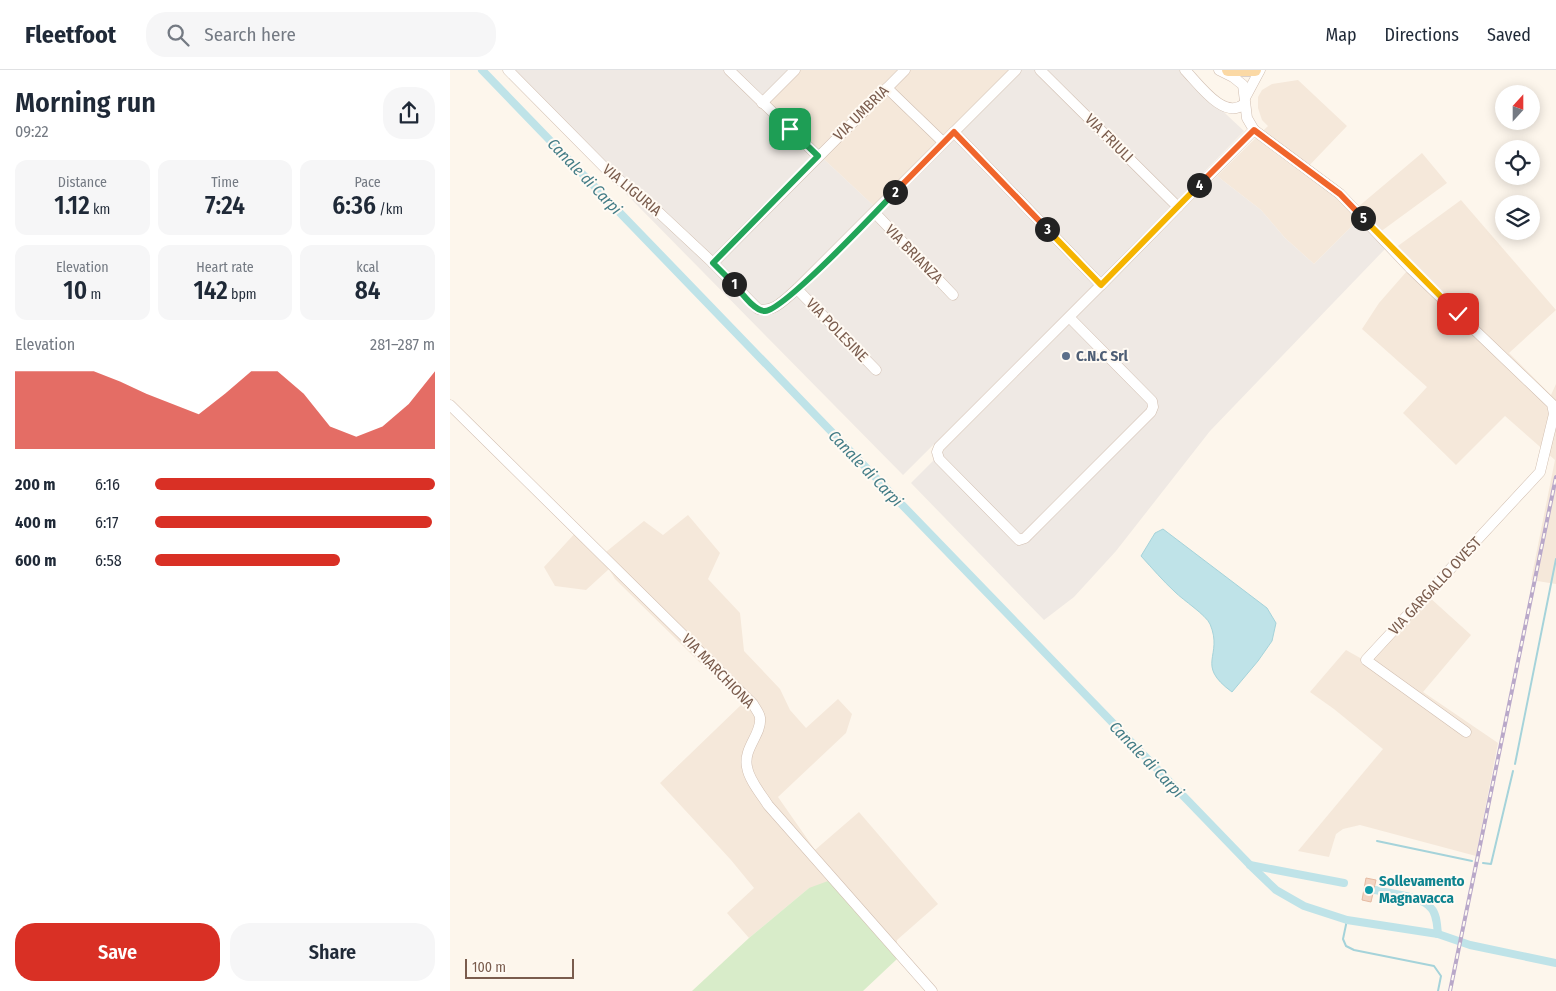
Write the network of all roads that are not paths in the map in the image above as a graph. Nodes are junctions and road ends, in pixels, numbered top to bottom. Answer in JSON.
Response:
{"nodes":[{"id":1,"x":508,"y":70,"type":"edge"},
{"id":2,"x":729,"y":70,"type":"edge"},
{"id":3,"x":795,"y":70,"type":"edge"},
{"id":4,"x":905,"y":70,"type":"edge"},
{"id":5,"x":1016,"y":70,"type":"edge"},
{"id":6,"x":1040,"y":70,"type":"edge"},
{"id":7,"x":1185,"y":70,"type":"edge"},
{"id":8,"x":1219,"y":70,"type":"edge"},
{"id":9,"x":1228,"y":70,"type":"edge"},
{"id":10,"x":1254,"y":70,"type":"edge"},
{"id":11,"x":1260,"y":70,"type":"edge"},
{"id":12,"x":887,"y":88,"type":"junction"},
{"id":13,"x":1244,"y":102,"type":"junction"},
{"id":14,"x":762,"y":103,"type":"junction"},
{"id":15,"x":1254,"y":130,"type":"junction"},
{"id":16,"x":954,"y":132,"type":"junction"},
{"id":17,"x":943,"y":142,"type":"junction"},
{"id":18,"x":818,"y":156,"type":"junction"},
{"id":19,"x":1178,"y":207,"type":"junction"},
{"id":20,"x":875,"y":213,"type":"junction"},
{"id":21,"x":713,"y":263,"type":"junction"},
{"id":22,"x":1101,"y":285,"type":"junction"},
{"id":23,"x":797,"y":289,"type":"junction"},
{"id":24,"x":953,"y":295,"type":"dead end"},
{"id":25,"x":1069,"y":317,"type":"junction"},
{"id":26,"x":876,"y":370,"type":"dead end"},
{"id":27,"x":450,"y":405,"type":"edge"},
{"id":28,"x":1466,"y":732,"type":"dead end"},
{"id":29,"x":932,"y":991,"type":"edge"}],
"edges":[{"from":1,"to":21,"type":"street","name":"VIA LIGURIA"},
{"from":2,"to":14,"type":"street"},
{"from":3,"to":14,"type":"street"},
{"from":4,"to":12,"type":"street","name":"VIA UMBRIA"},
{"from":5,"to":16,"type":"street"},
{"from":6,"to":19,"type":"street","name":"VIA FRIULI"},
{"from":7,"to":13,"type":"street"},
{"from":8,"to":13,"type":"street"},
{"from":9,"to":10,"type":"main road"},
{"from":11,"to":13,"type":"street"},
{"from":12,"to":17,"type":"street"},
{"from":12,"to":18,"type":"street","name":"VIA UMBRIA"},
{"from":13,"to":15,"type":"street"},
{"from":14,"to":18,"type":"street"},
{"from":15,"to":19,"type":"street"},
{"from":15,"to":28,"type":"street","name":"VIA GARGALLO OVEST"},
{"from":16,"to":17,"type":"street"},
{"from":16,"to":22,"type":"street"},
{"from":17,"to":20,"type":"street"},
{"from":18,"to":21,"type":"street","name":"VIA UMBRIA"},
{"from":19,"to":22,"type":"street"},
{"from":20,"to":23,"type":"street"},
{"from":20,"to":24,"type":"street","name":"VIA BRIANZA"},
{"from":21,"to":23,"type":"street","name":"VIA LIGURIA"},
{"from":22,"to":25,"type":"street"},
{"from":23,"to":26,"type":"street","name":"VIA POLESINE"},
{"from":25,"to":25,"type":"street"},
{"from":27,"to":29,"type":"street","name":"VIA MARCHIONA"}]}
